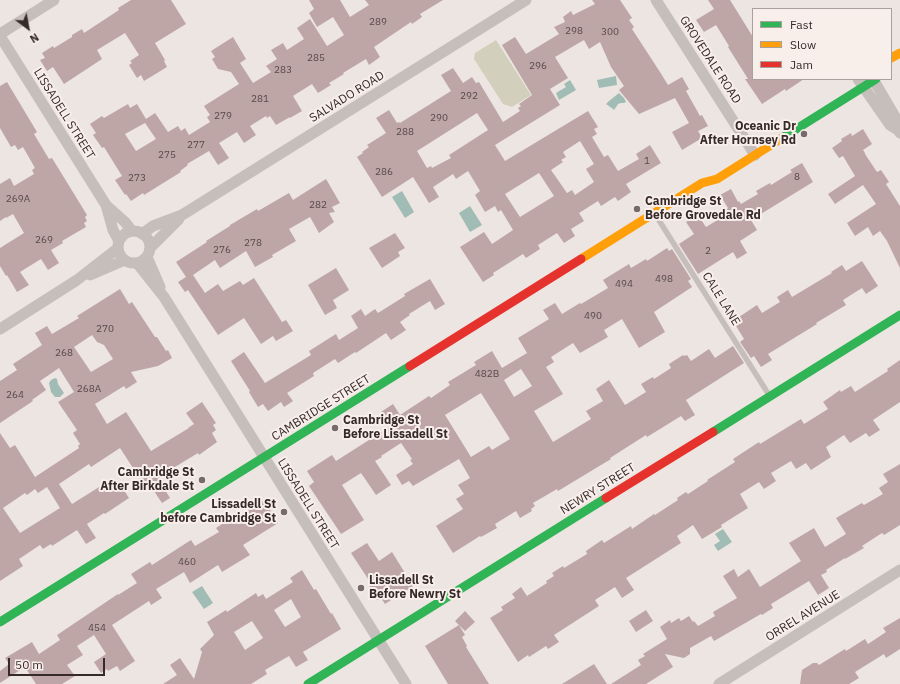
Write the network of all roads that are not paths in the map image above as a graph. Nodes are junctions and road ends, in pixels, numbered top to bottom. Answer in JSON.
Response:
{"nodes":[{"id":1,"x":54,"y":0,"type":"edge"},
{"id":2,"x":526,"y":0,"type":"edge"},
{"id":3,"x":656,"y":0,"type":"edge"},
{"id":4,"x":0,"y":35,"type":"edge"},
{"id":5,"x":874,"y":80,"type":"edge"},
{"id":6,"x":858,"y":82,"type":"edge"},
{"id":7,"x":899,"y":131,"type":"edge"},
{"id":8,"x":751,"y":149,"type":"junction"},
{"id":9,"x":710,"y":172,"type":"dead end"},
{"id":10,"x":702,"y":183,"type":"junction"},
{"id":11,"x":106,"y":205,"type":"junction"},
{"id":12,"x":654,"y":213,"type":"junction"},
{"id":13,"x":182,"y":215,"type":"junction"},
{"id":14,"x":137,"y":232,"type":"junction"},
{"id":15,"x":119,"y":244,"type":"junction"},
{"id":16,"x":148,"y":252,"type":"junction"},
{"id":17,"x":125,"y":260,"type":"junction"},
{"id":18,"x":136,"y":263,"type":"junction"},
{"id":19,"x":78,"y":280,"type":"junction"},
{"id":20,"x":164,"y":298,"type":"junction"},
{"id":21,"x":900,"y":315,"type":"edge"},
{"id":22,"x":0,"y":329,"type":"edge"},
{"id":23,"x":770,"y":397,"type":"junction"},
{"id":24,"x":264,"y":458,"type":"junction"},
{"id":25,"x":900,"y":570,"type":"edge"},
{"id":26,"x":0,"y":622,"type":"edge"},
{"id":27,"x":378,"y":640,"type":"junction"},
{"id":28,"x":308,"y":684,"type":"edge"},
{"id":29,"x":406,"y":684,"type":"edge"},
{"id":30,"x":719,"y":684,"type":"edge"}],
"edges":[{"from":1,"to":4,"type":"street"},
{"from":2,"to":13,"type":"street","name":"SALVADO ROAD"},
{"from":3,"to":8,"type":"street","name":"GROVEDALE ROAD"},
{"from":4,"to":11,"type":"street","name":"LISSADELL STREET"},
{"from":5,"to":6,"type":"main road"},
{"from":5,"to":7,"type":"street"},
{"from":6,"to":7,"type":"street"},
{"from":6,"to":8,"type":"main road"},
{"from":8,"to":10,"type":"main road"},
{"from":9,"to":10,"type":"main road"},
{"from":10,"to":12,"type":"main road","name":"CAMBRIDGE STREET"},
{"from":11,"to":14,"type":"street","name":"LISSADELL STREET"},
{"from":11,"to":15,"type":"street","name":"LISSADELL STREET"},
{"from":12,"to":23,"type":"lane","name":"CALE LANE"},
{"from":12,"to":24,"type":"main road","name":"CAMBRIDGE STREET"},
{"from":13,"to":14,"type":"street","name":"SALVADO ROAD"},
{"from":13,"to":16,"type":"street","name":"SALVADO ROAD"},
{"from":14,"to":15,"type":"street"},
{"from":14,"to":16,"type":"street"},
{"from":15,"to":17,"type":"street"},
{"from":15,"to":19,"type":"street"},
{"from":16,"to":18,"type":"street"},
{"from":16,"to":20,"type":"street","name":"LISSADELL STREET"},
{"from":17,"to":18,"type":"street"},
{"from":17,"to":19,"type":"street"},
{"from":18,"to":20,"type":"street","name":"LISSADELL STREET"},
{"from":19,"to":22,"type":"street"},
{"from":20,"to":24,"type":"street","name":"LISSADELL STREET"},
{"from":21,"to":23,"type":"main road","name":"NEWRY STREET"},
{"from":23,"to":27,"type":"main road","name":"NEWRY STREET"},
{"from":24,"to":26,"type":"main road","name":"CAMBRIDGE STREET"},
{"from":24,"to":27,"type":"street","name":"LISSADELL STREET"},
{"from":25,"to":30,"type":"street","name":"ORREL AVENUE"},
{"from":27,"to":28,"type":"main road","name":"NEWRY STREET"},
{"from":27,"to":29,"type":"street","name":"LISSADELL STREET"}]}
